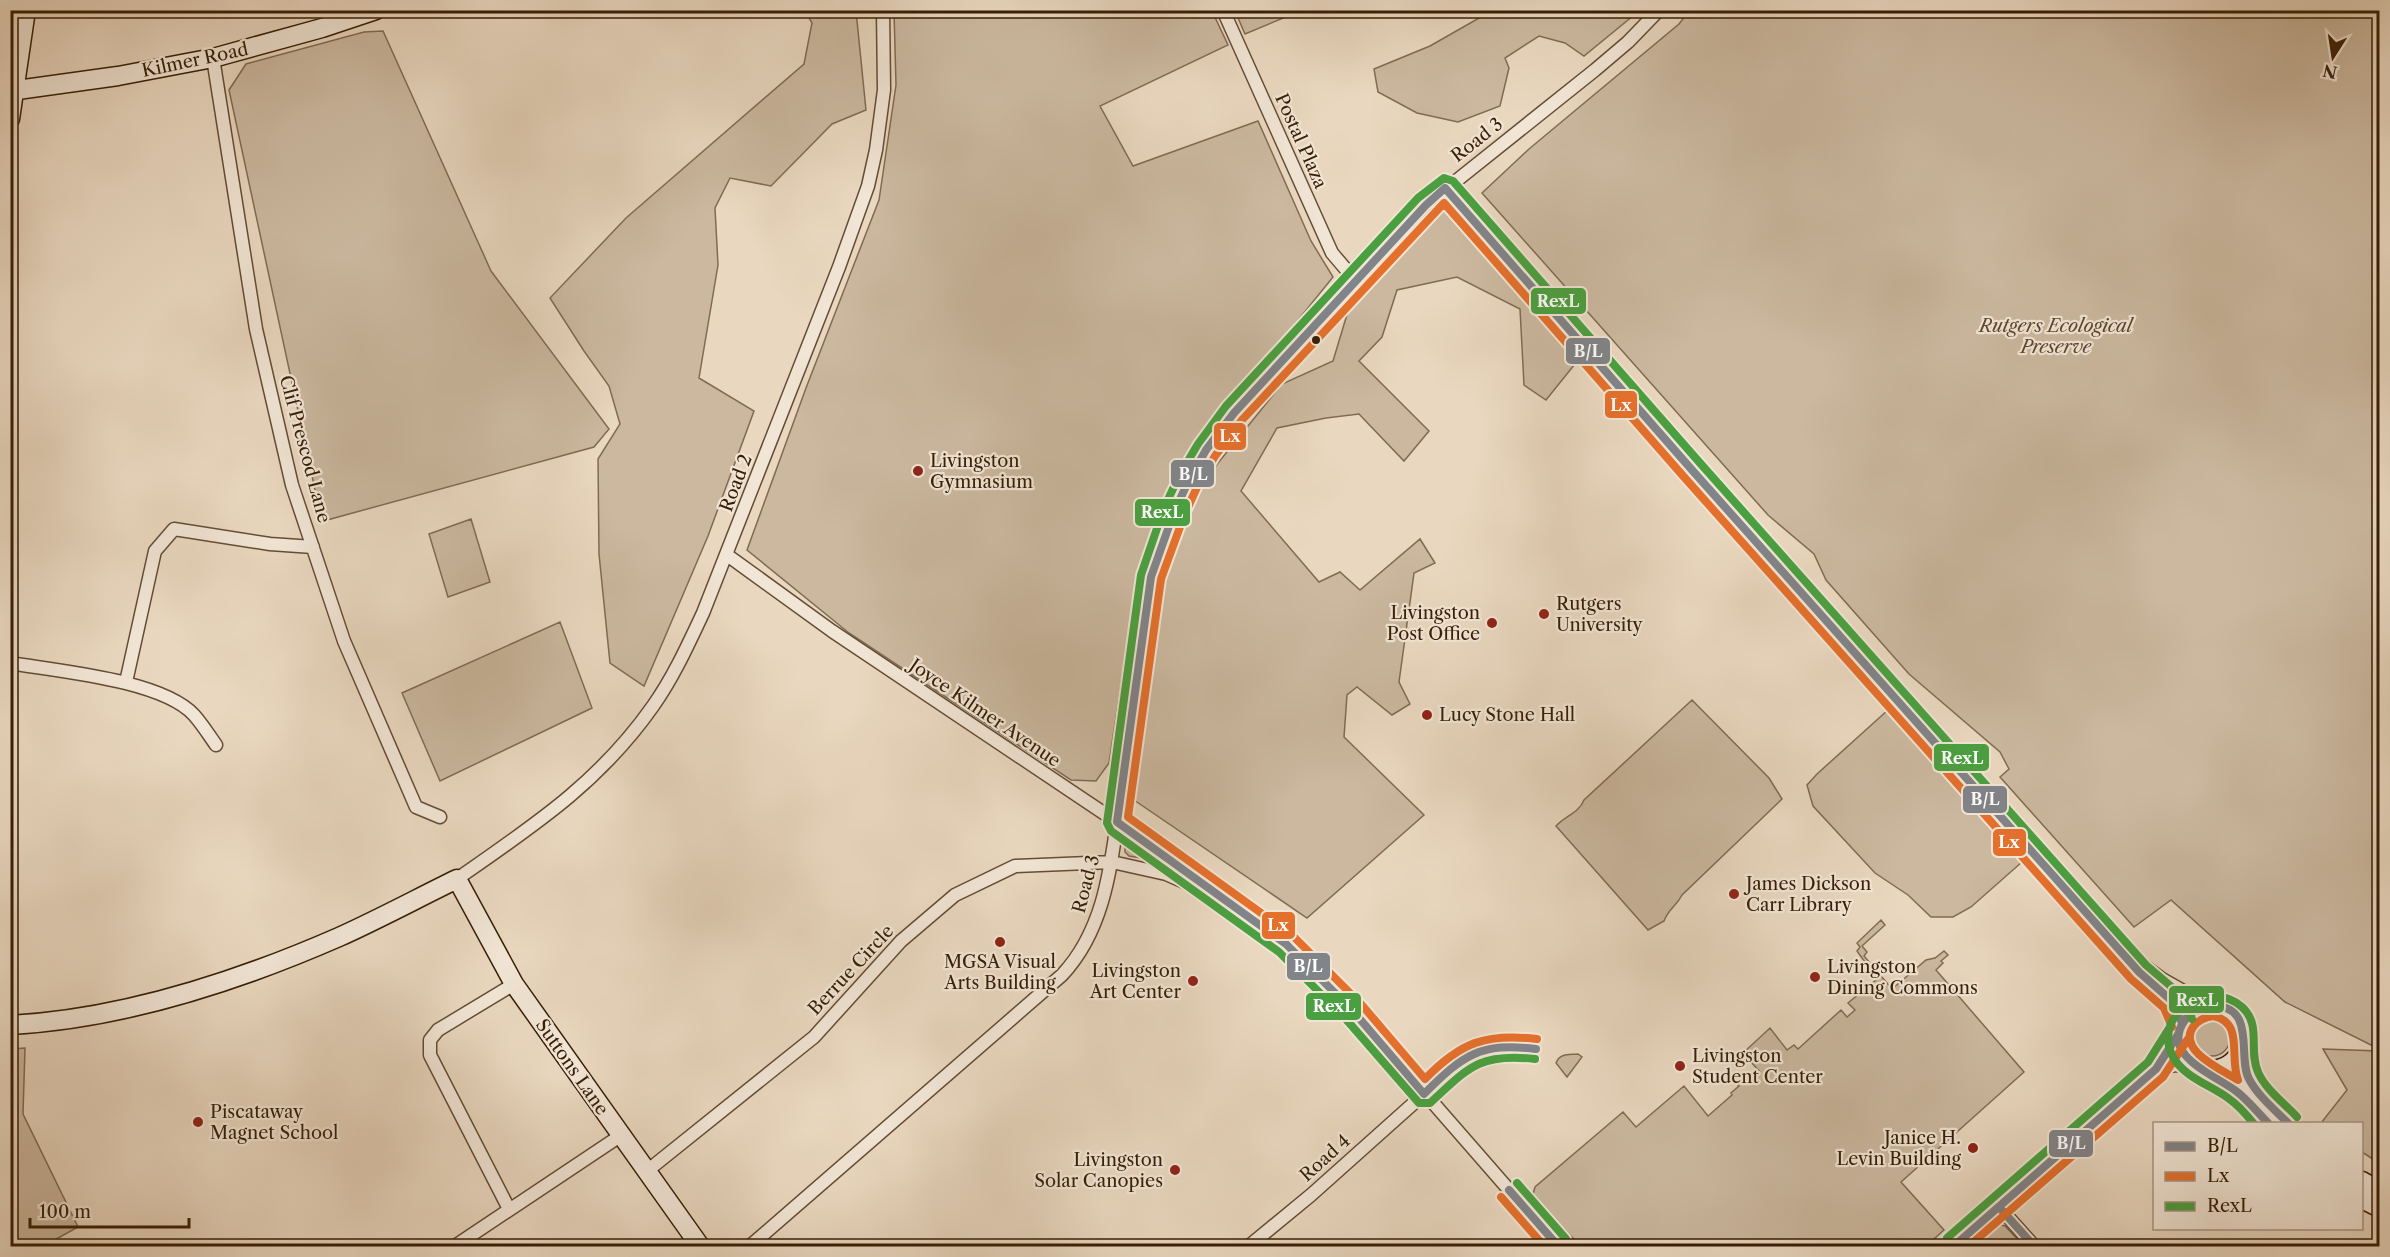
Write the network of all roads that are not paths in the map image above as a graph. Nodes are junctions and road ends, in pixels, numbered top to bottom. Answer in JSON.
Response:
{"nodes":[{"id":1,"x":26,"y":10,"type":"edge"},
{"id":2,"x":376,"y":10,"type":"edge"},
{"id":3,"x":883,"y":10,"type":"edge"},
{"id":4,"x":1223,"y":10,"type":"edge"},
{"id":5,"x":1659,"y":10,"type":"edge"},
{"id":6,"x":213,"y":58,"type":"junction"},
{"id":7,"x":13,"y":91,"type":"edge"},
{"id":8,"x":10,"y":119,"type":"edge"},
{"id":9,"x":1445,"y":188,"type":"junction"},
{"id":10,"x":1356,"y":280,"type":"junction"},
{"id":11,"x":313,"y":547,"type":"junction"},
{"id":12,"x":727,"y":555,"type":"junction"},
{"id":13,"x":10,"y":663,"type":"edge"},
{"id":14,"x":126,"y":682,"type":"junction"},
{"id":15,"x":216,"y":745,"type":"dead end"},
{"id":16,"x":440,"y":817,"type":"dead end"},
{"id":17,"x":1117,"y":822,"type":"junction"},
{"id":18,"x":1112,"y":862,"type":"junction"},
{"id":19,"x":458,"y":879,"type":"junction"},
{"id":20,"x":1224,"y":899,"type":"junction"},
{"id":21,"x":2120,"y":948,"type":"junction"},
{"id":22,"x":514,"y":984,"type":"junction"},
{"id":23,"x":2208,"y":1005,"type":"junction"},
{"id":24,"x":10,"y":1025,"type":"edge"},
{"id":25,"x":2181,"y":1028,"type":"junction"},
{"id":26,"x":2243,"y":1047,"type":"junction"},
{"id":27,"x":2200,"y":1068,"type":"junction"},
{"id":28,"x":2156,"y":1069,"type":"junction"},
{"id":29,"x":1424,"y":1094,"type":"junction"},
{"id":30,"x":2267,"y":1122,"type":"edge"},
{"id":31,"x":2287,"y":1122,"type":"edge"},
{"id":32,"x":620,"y":1136,"type":"junction"},
{"id":33,"x":647,"y":1171,"type":"junction"},
{"id":34,"x":2363,"y":1182,"type":"edge"},
{"id":35,"x":2379,"y":1191,"type":"edge"},
{"id":36,"x":2363,"y":1200,"type":"edge"},
{"id":37,"x":1999,"y":1207,"type":"junction"},
{"id":38,"x":2379,"y":1208,"type":"edge"},
{"id":39,"x":509,"y":1209,"type":"junction"},
{"id":40,"x":455,"y":1246,"type":"edge"},
{"id":41,"x":700,"y":1246,"type":"edge"},
{"id":42,"x":750,"y":1246,"type":"edge"},
{"id":43,"x":1249,"y":1246,"type":"edge"},
{"id":44,"x":1558,"y":1246,"type":"edge"},
{"id":45,"x":1954,"y":1246,"type":"edge"},
{"id":46,"x":2034,"y":1246,"type":"edge"}],
"edges":[{"from":1,"to":7,"type":"street"},
{"from":2,"to":6,"type":"street","name":"Kilmer Road"},
{"from":3,"to":12,"type":"street","name":"Road 2"},
{"from":4,"to":10,"type":"street","name":"Postal Plaza"},
{"from":5,"to":9,"type":"street","name":"Road 3"},
{"from":6,"to":7,"type":"street","name":"Kilmer Road"},
{"from":6,"to":11,"type":"street","name":"Clif Prescod Lane"},
{"from":7,"to":8,"type":"street"},
{"from":9,"to":10,"type":"street","name":"Road 3"},
{"from":9,"to":21,"type":"street"},
{"from":10,"to":17,"type":"street","name":"Road 3"},
{"from":11,"to":14,"type":"street"},
{"from":11,"to":16,"type":"street","name":"Clif Prescod Lane"},
{"from":12,"to":17,"type":"street","name":"Joyce Kilmer Avenue"},
{"from":12,"to":19,"type":"street","name":"Road 2"},
{"from":13,"to":14,"type":"street"},
{"from":14,"to":15,"type":"street"},
{"from":17,"to":18,"type":"street","name":"Road 3"},
{"from":17,"to":20,"type":"street","name":"Joyce Kilmer Avenue"},
{"from":18,"to":20,"type":"street","name":"Joyce Kilmer Avenue"},
{"from":18,"to":33,"type":"street","name":"Berrue Circle"},
{"from":18,"to":42,"type":"street","name":"Road 3"},
{"from":19,"to":22,"type":"street","name":"Suttons Lane"},
{"from":19,"to":24,"type":"street"},
{"from":20,"to":29,"type":"street","name":"Joyce Kilmer Avenue"},
{"from":21,"to":23,"type":"street"},
{"from":21,"to":25,"type":"street"},
{"from":22,"to":32,"type":"street","name":"Suttons Lane"},
{"from":22,"to":39,"type":"street"},
{"from":23,"to":25,"type":"street"},
{"from":23,"to":26,"type":"street"},
{"from":25,"to":27,"type":"street"},
{"from":25,"to":28,"type":"street"},
{"from":26,"to":27,"type":"street"},
{"from":26,"to":31,"type":"street"},
{"from":27,"to":28,"type":"street"},
{"from":27,"to":30,"type":"street"},
{"from":28,"to":37,"type":"street"},
{"from":29,"to":43,"type":"street","name":"Road 4"},
{"from":29,"to":44,"type":"street","name":"Joyce Kilmer Avenue"},
{"from":32,"to":33,"type":"street","name":"Suttons Lane"},
{"from":32,"to":39,"type":"street"},
{"from":33,"to":41,"type":"street","name":"Suttons Lane"},
{"from":34,"to":35,"type":"street"},
{"from":36,"to":38,"type":"street"},
{"from":37,"to":45,"type":"street"},
{"from":37,"to":46,"type":"street"},
{"from":39,"to":40,"type":"street"}]}
